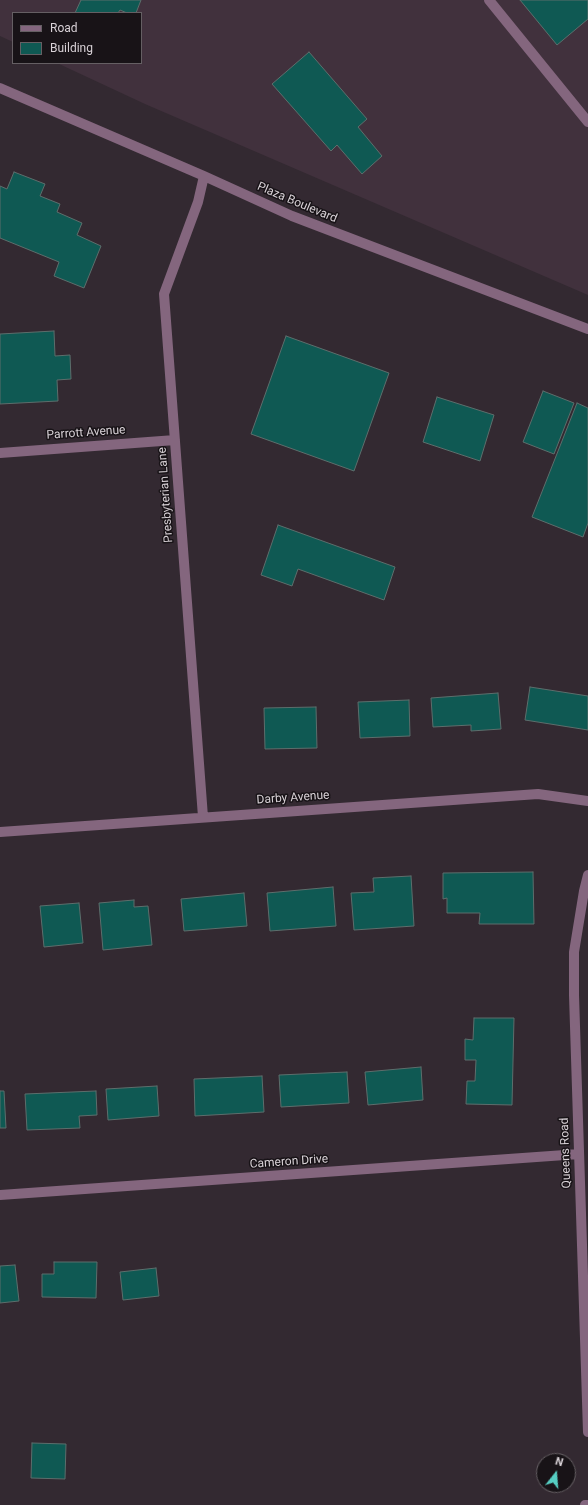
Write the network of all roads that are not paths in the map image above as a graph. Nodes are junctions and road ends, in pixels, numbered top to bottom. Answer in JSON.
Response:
{"nodes":[{"id":1,"x":489,"y":0,"type":"edge"},
{"id":2,"x":0,"y":88,"type":"edge"},
{"id":3,"x":588,"y":122,"type":"edge"},
{"id":4,"x":204,"y":176,"type":"junction"},
{"id":5,"x":588,"y":329,"type":"edge"},
{"id":6,"x":175,"y":440,"type":"junction"},
{"id":7,"x":0,"y":453,"type":"edge"},
{"id":8,"x":588,"y":801,"type":"edge"},
{"id":9,"x":203,"y":817,"type":"junction"},
{"id":10,"x":0,"y":832,"type":"edge"},
{"id":11,"x":588,"y":875,"type":"edge"},
{"id":12,"x":579,"y":1154,"type":"junction"},
{"id":13,"x":0,"y":1195,"type":"edge"},
{"id":14,"x":588,"y":1432,"type":"edge"}],
"edges":[{"from":1,"to":3,"type":"street"},
{"from":2,"to":4,"type":"street","name":"Plaza Boulevard"},
{"from":4,"to":5,"type":"street","name":"Plaza Boulevard"},
{"from":4,"to":6,"type":"street","name":"Presbyterian Lane"},
{"from":6,"to":7,"type":"street","name":"Parrott Avenue"},
{"from":6,"to":9,"type":"street","name":"Presbyterian Lane"},
{"from":8,"to":9,"type":"street","name":"Darby Avenue"},
{"from":9,"to":10,"type":"street","name":"Darby Avenue"},
{"from":11,"to":12,"type":"street","name":"Queens Road"},
{"from":12,"to":13,"type":"street","name":"Cameron Drive"},
{"from":12,"to":14,"type":"street","name":"Queens Road"}]}
